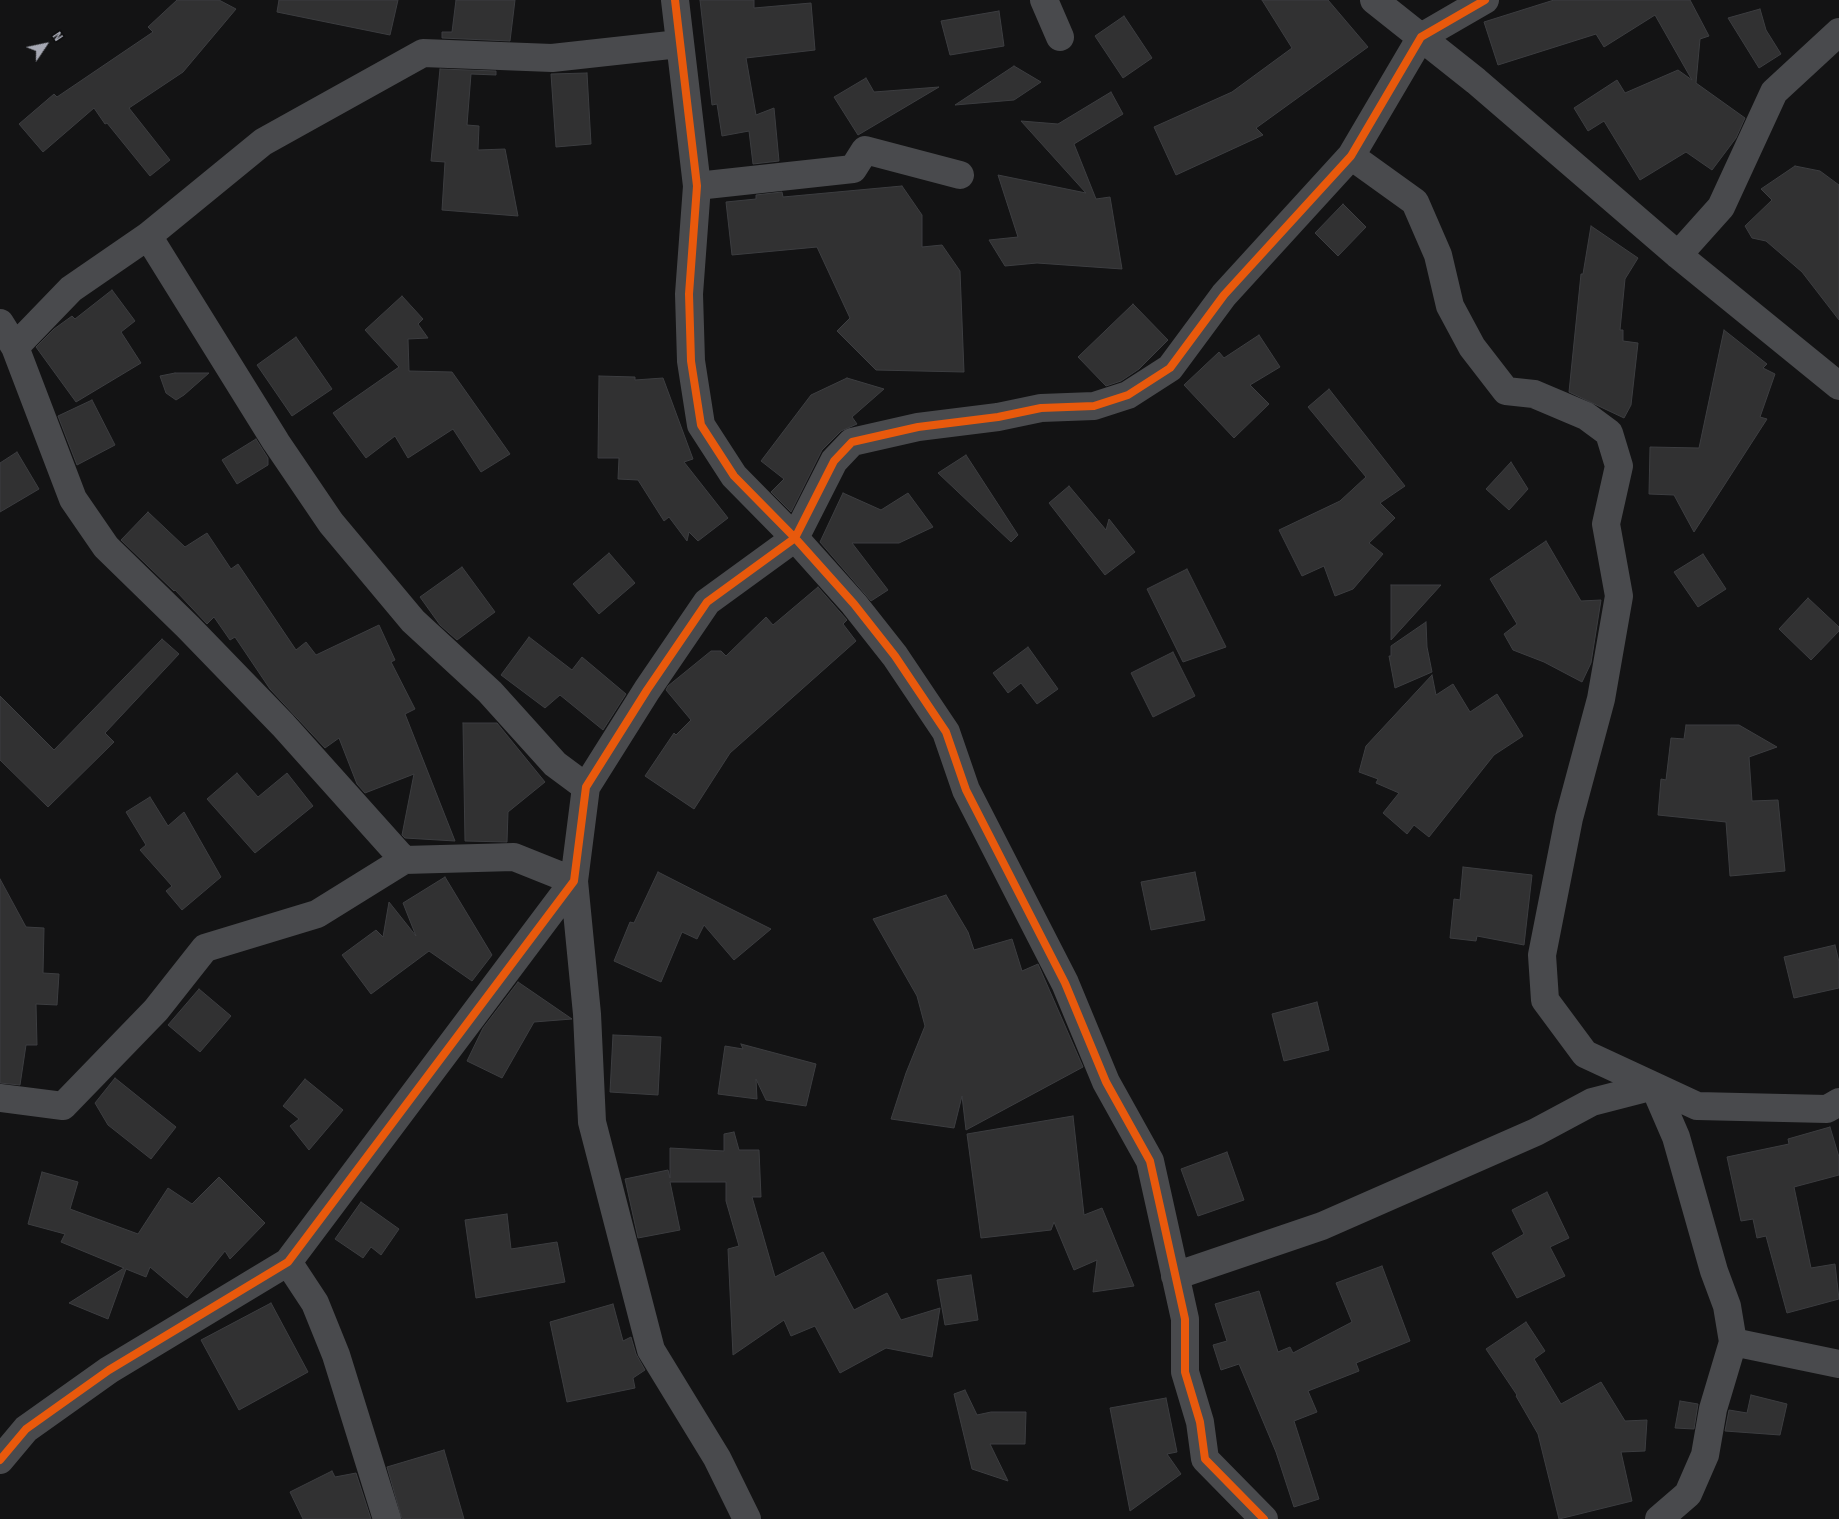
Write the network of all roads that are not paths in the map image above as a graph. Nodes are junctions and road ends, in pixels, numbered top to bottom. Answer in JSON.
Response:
{"nodes":[{"id":1,"x":675,"y":0,"type":"edge"},
{"id":2,"x":1044,"y":0,"type":"edge"},
{"id":3,"x":1374,"y":0,"type":"edge"},
{"id":4,"x":1485,"y":0,"type":"edge"},
{"id":5,"x":1839,"y":32,"type":"edge"},
{"id":6,"x":1060,"y":36,"type":"dead end"},
{"id":7,"x":1421,"y":37,"type":"junction"},
{"id":8,"x":679,"y":44,"type":"junction"},
{"id":9,"x":1351,"y":156,"type":"junction"},
{"id":10,"x":960,"y":174,"type":"dead end"},
{"id":11,"x":697,"y":186,"type":"junction"},
{"id":12,"x":148,"y":236,"type":"junction"},
{"id":13,"x":1678,"y":256,"type":"junction"},
{"id":14,"x":0,"y":323,"type":"edge"},
{"id":15,"x":15,"y":347,"type":"junction"},
{"id":16,"x":1839,"y":386,"type":"edge"},
{"id":17,"x":795,"y":538,"type":"junction"},
{"id":18,"x":586,"y":787,"type":"junction"},
{"id":19,"x":404,"y":860,"type":"junction"},
{"id":20,"x":574,"y":881,"type":"junction"},
{"id":21,"x":1654,"y":1086,"type":"junction"},
{"id":22,"x":0,"y":1098,"type":"edge"},
{"id":23,"x":1839,"y":1102,"type":"edge"},
{"id":24,"x":288,"y":1262,"type":"junction"},
{"id":25,"x":1175,"y":1276,"type":"junction"},
{"id":26,"x":1733,"y":1342,"type":"junction"},
{"id":27,"x":1839,"y":1364,"type":"edge"},
{"id":28,"x":0,"y":1460,"type":"edge"},
{"id":29,"x":387,"y":1519,"type":"edge"},
{"id":30,"x":747,"y":1519,"type":"edge"},
{"id":31,"x":1264,"y":1519,"type":"edge"},
{"id":32,"x":1659,"y":1519,"type":"edge"}],
"edges":[{"from":1,"to":8,"type":"street"},
{"from":2,"to":6,"type":"street"},
{"from":3,"to":7,"type":"street"},
{"from":4,"to":7,"type":"street"},
{"from":5,"to":13,"type":"street"},
{"from":7,"to":9,"type":"street"},
{"from":7,"to":13,"type":"street"},
{"from":8,"to":11,"type":"street"},
{"from":8,"to":12,"type":"street"},
{"from":9,"to":17,"type":"street"},
{"from":9,"to":21,"type":"street"},
{"from":10,"to":11,"type":"street"},
{"from":11,"to":17,"type":"street"},
{"from":12,"to":15,"type":"street"},
{"from":12,"to":18,"type":"street"},
{"from":13,"to":16,"type":"street"},
{"from":14,"to":15,"type":"street"},
{"from":15,"to":19,"type":"street"},
{"from":17,"to":18,"type":"street"},
{"from":17,"to":25,"type":"street"},
{"from":18,"to":20,"type":"street"},
{"from":19,"to":20,"type":"street"},
{"from":19,"to":22,"type":"street"},
{"from":20,"to":24,"type":"street"},
{"from":20,"to":30,"type":"street"},
{"from":21,"to":23,"type":"street"},
{"from":21,"to":25,"type":"street"},
{"from":21,"to":26,"type":"street"},
{"from":24,"to":28,"type":"street"},
{"from":24,"to":29,"type":"street"},
{"from":25,"to":31,"type":"street"},
{"from":26,"to":27,"type":"street"},
{"from":26,"to":32,"type":"street"}]}
